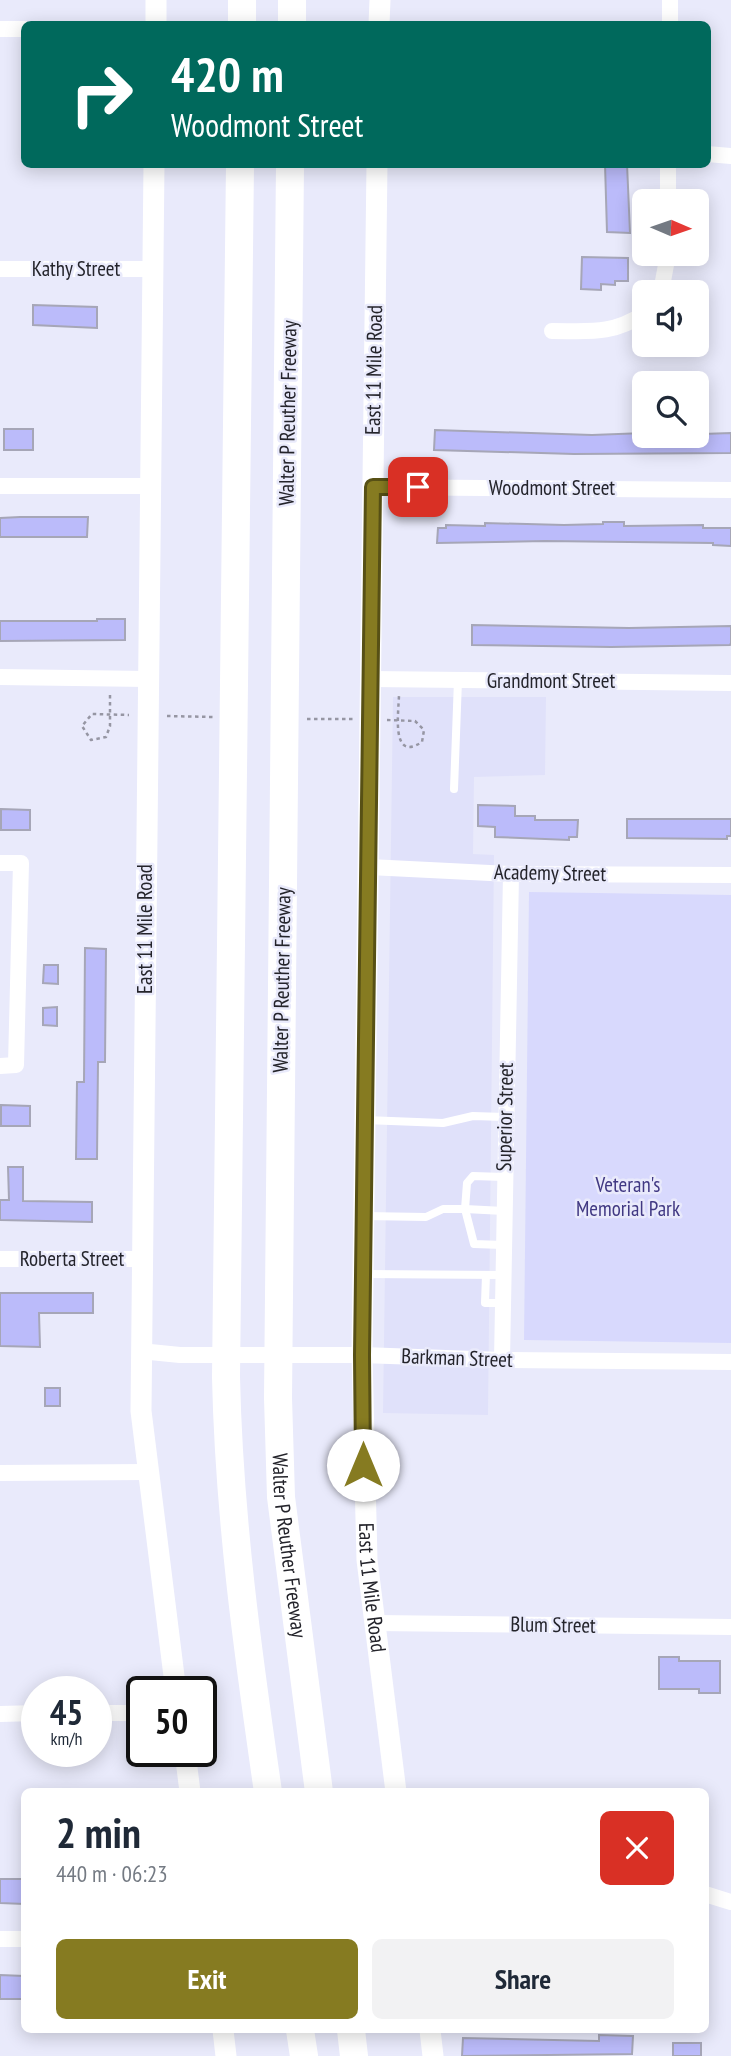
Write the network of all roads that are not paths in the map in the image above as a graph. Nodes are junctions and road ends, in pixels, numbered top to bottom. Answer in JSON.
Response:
{"nodes":[{"id":1,"x":156,"y":0,"type":"edge"},
{"id":2,"x":242,"y":0,"type":"edge"},
{"id":3,"x":292,"y":0,"type":"edge"},
{"id":4,"x":380,"y":0,"type":"edge"},
{"id":5,"x":670,"y":0,"type":"edge"},
{"id":6,"x":156,"y":21,"type":"edge"},
{"id":7,"x":242,"y":21,"type":"edge"},
{"id":8,"x":292,"y":21,"type":"edge"},
{"id":9,"x":379,"y":21,"type":"edge"},
{"id":10,"x":670,"y":21,"type":"edge"},
{"id":11,"x":0,"y":29,"type":"edge"},
{"id":12,"x":21,"y":29,"type":"edge"},
{"id":13,"x":711,"y":154,"type":"edge"},
{"id":14,"x":731,"y":156,"type":"edge"},
{"id":15,"x":154,"y":168,"type":"edge"},
{"id":16,"x":240,"y":168,"type":"edge"},
{"id":17,"x":290,"y":168,"type":"edge"},
{"id":18,"x":377,"y":168,"type":"edge"},
{"id":19,"x":668,"y":168,"type":"edge"},
{"id":20,"x":668,"y":189,"type":"edge"},
{"id":21,"x":0,"y":268,"type":"edge"},
{"id":22,"x":153,"y":268,"type":"junction"},
{"id":23,"x":632,"y":322,"type":"edge"},
{"id":24,"x":552,"y":331,"type":"dead end"},
{"id":25,"x":0,"y":486,"type":"edge"},
{"id":26,"x":151,"y":486,"type":"junction"},
{"id":27,"x":373,"y":487,"type":"junction"},
{"id":28,"x":731,"y":489,"type":"edge"},
{"id":29,"x":0,"y":677,"type":"edge"},
{"id":30,"x":148,"y":679,"type":"junction"},
{"id":31,"x":371,"y":679,"type":"junction"},
{"id":32,"x":458,"y":681,"type":"junction"},
{"id":33,"x":731,"y":682,"type":"edge"},
{"id":34,"x":454,"y":789,"type":"dead end"},
{"id":35,"x":0,"y":863,"type":"edge"},
{"id":36,"x":369,"y":867,"type":"junction"},
{"id":37,"x":511,"y":874,"type":"junction"},
{"id":38,"x":731,"y":875,"type":"edge"},
{"id":39,"x":8,"y":1065,"type":"edge"},
{"id":40,"x":505,"y":1117,"type":"junction"},
{"id":41,"x":365,"y":1119,"type":"junction"},
{"id":42,"x":504,"y":1177,"type":"junction"},
{"id":43,"x":465,"y":1209,"type":"junction"},
{"id":44,"x":504,"y":1211,"type":"junction"},
{"id":45,"x":364,"y":1216,"type":"junction"},
{"id":46,"x":503,"y":1245,"type":"junction"},
{"id":47,"x":0,"y":1259,"type":"edge"},
{"id":48,"x":143,"y":1259,"type":"junction"},
{"id":49,"x":363,"y":1274,"type":"junction"},
{"id":50,"x":486,"y":1275,"type":"junction"},
{"id":51,"x":503,"y":1275,"type":"junction"},
{"id":52,"x":503,"y":1303,"type":"junction"},
{"id":53,"x":140,"y":1352,"type":"junction"},
{"id":54,"x":362,"y":1355,"type":"junction"},
{"id":55,"x":502,"y":1360,"type":"junction"},
{"id":56,"x":731,"y":1363,"type":"edge"},
{"id":57,"x":148,"y":1472,"type":"junction"},
{"id":58,"x":0,"y":1473,"type":"edge"},
{"id":59,"x":375,"y":1623,"type":"junction"},
{"id":60,"x":731,"y":1627,"type":"edge"},
{"id":61,"x":174,"y":1676,"type":"edge"},
{"id":62,"x":21,"y":1713,"type":"edge"},
{"id":63,"x":0,"y":1714,"type":"edge"},
{"id":64,"x":187,"y":1767,"type":"edge"},
{"id":65,"x":190,"y":1788,"type":"edge"},
{"id":66,"x":267,"y":1788,"type":"edge"},
{"id":67,"x":318,"y":1788,"type":"edge"},
{"id":68,"x":396,"y":1788,"type":"edge"},
{"id":69,"x":709,"y":1895,"type":"edge"},
{"id":70,"x":731,"y":1902,"type":"edge"},
{"id":71,"x":0,"y":1939,"type":"edge"},
{"id":72,"x":21,"y":1939,"type":"edge"},
{"id":73,"x":223,"y":2033,"type":"edge"},
{"id":74,"x":300,"y":2033,"type":"edge"},
{"id":75,"x":351,"y":2033,"type":"edge"},
{"id":76,"x":430,"y":2033,"type":"edge"},
{"id":77,"x":226,"y":2056,"type":"edge"},
{"id":78,"x":304,"y":2056,"type":"edge"},
{"id":79,"x":354,"y":2056,"type":"edge"},
{"id":80,"x":433,"y":2056,"type":"edge"}],
"edges":[{"from":1,"to":6,"type":"main road"},
{"from":2,"to":7,"type":"highway"},
{"from":3,"to":8,"type":"highway"},
{"from":4,"to":9,"type":"main road"},
{"from":5,"to":10,"type":"street"},
{"from":11,"to":12,"type":"street"},
{"from":13,"to":14,"type":"street"},
{"from":15,"to":22,"type":"main road","name":"East 11 Mile Road"},
{"from":16,"to":66,"type":"highway"},
{"from":17,"to":67,"type":"highway","name":"Walter P Reuther Freeway"},
{"from":18,"to":27,"type":"main road","name":"East 11 Mile Road"},
{"from":19,"to":20,"type":"street"},
{"from":21,"to":22,"type":"street","name":"Kathy Street"},
{"from":22,"to":26,"type":"main road","name":"East 11 Mile Road"},
{"from":23,"to":24,"type":"street"},
{"from":25,"to":26,"type":"street"},
{"from":26,"to":30,"type":"main road","name":"East 11 Mile Road"},
{"from":27,"to":28,"type":"street","name":"Woodmont Street"},
{"from":27,"to":31,"type":"main road","name":"East 11 Mile Road"},
{"from":29,"to":30,"type":"street"},
{"from":30,"to":48,"type":"main road","name":"East 11 Mile Road"},
{"from":31,"to":32,"type":"street","name":"Grandmont Street"},
{"from":31,"to":36,"type":"main road","name":"East 11 Mile Road"},
{"from":32,"to":33,"type":"street","name":"Grandmont Street"},
{"from":32,"to":34,"type":"lane"},
{"from":35,"to":39,"type":"street"},
{"from":36,"to":37,"type":"street","name":"Academy Street"},
{"from":36,"to":41,"type":"main road","name":"East 11 Mile Road"},
{"from":37,"to":38,"type":"street","name":"Academy Street"},
{"from":37,"to":40,"type":"street","name":"Superior Street"},
{"from":40,"to":41,"type":"lane"},
{"from":40,"to":42,"type":"street","name":"Superior Street"},
{"from":41,"to":45,"type":"main road","name":"East 11 Mile Road"},
{"from":42,"to":43,"type":"lane"},
{"from":42,"to":44,"type":"street","name":"Superior Street"},
{"from":43,"to":44,"type":"lane"},
{"from":43,"to":45,"type":"lane"},
{"from":43,"to":46,"type":"lane"},
{"from":44,"to":46,"type":"street","name":"Superior Street"},
{"from":45,"to":49,"type":"main road","name":"East 11 Mile Road"},
{"from":46,"to":51,"type":"street","name":"Superior Street"},
{"from":47,"to":48,"type":"street","name":"Roberta Street"},
{"from":48,"to":53,"type":"main road","name":"East 11 Mile Road"},
{"from":49,"to":50,"type":"lane"},
{"from":49,"to":54,"type":"main road","name":"East 11 Mile Road"},
{"from":50,"to":51,"type":"lane"},
{"from":50,"to":52,"type":"lane"},
{"from":51,"to":52,"type":"street","name":"Superior Street"},
{"from":52,"to":55,"type":"street","name":"Superior Street"},
{"from":53,"to":54,"type":"street","name":"Barkman Street"},
{"from":53,"to":57,"type":"main road","name":"East 11 Mile Road"},
{"from":54,"to":55,"type":"street","name":"Barkman Street"},
{"from":54,"to":59,"type":"main road","name":"East 11 Mile Road"},
{"from":55,"to":56,"type":"street","name":"Barkman Street"},
{"from":57,"to":58,"type":"street"},
{"from":57,"to":61,"type":"main road","name":"East 11 Mile Road"},
{"from":59,"to":60,"type":"street","name":"Blum Street"},
{"from":59,"to":68,"type":"main road","name":"East 11 Mile Road"},
{"from":62,"to":63,"type":"street"},
{"from":64,"to":65,"type":"main road"},
{"from":69,"to":70,"type":"street"},
{"from":71,"to":72,"type":"street"},
{"from":73,"to":77,"type":"main road"},
{"from":74,"to":78,"type":"highway"},
{"from":75,"to":79,"type":"highway"},
{"from":76,"to":80,"type":"main road"}]}
